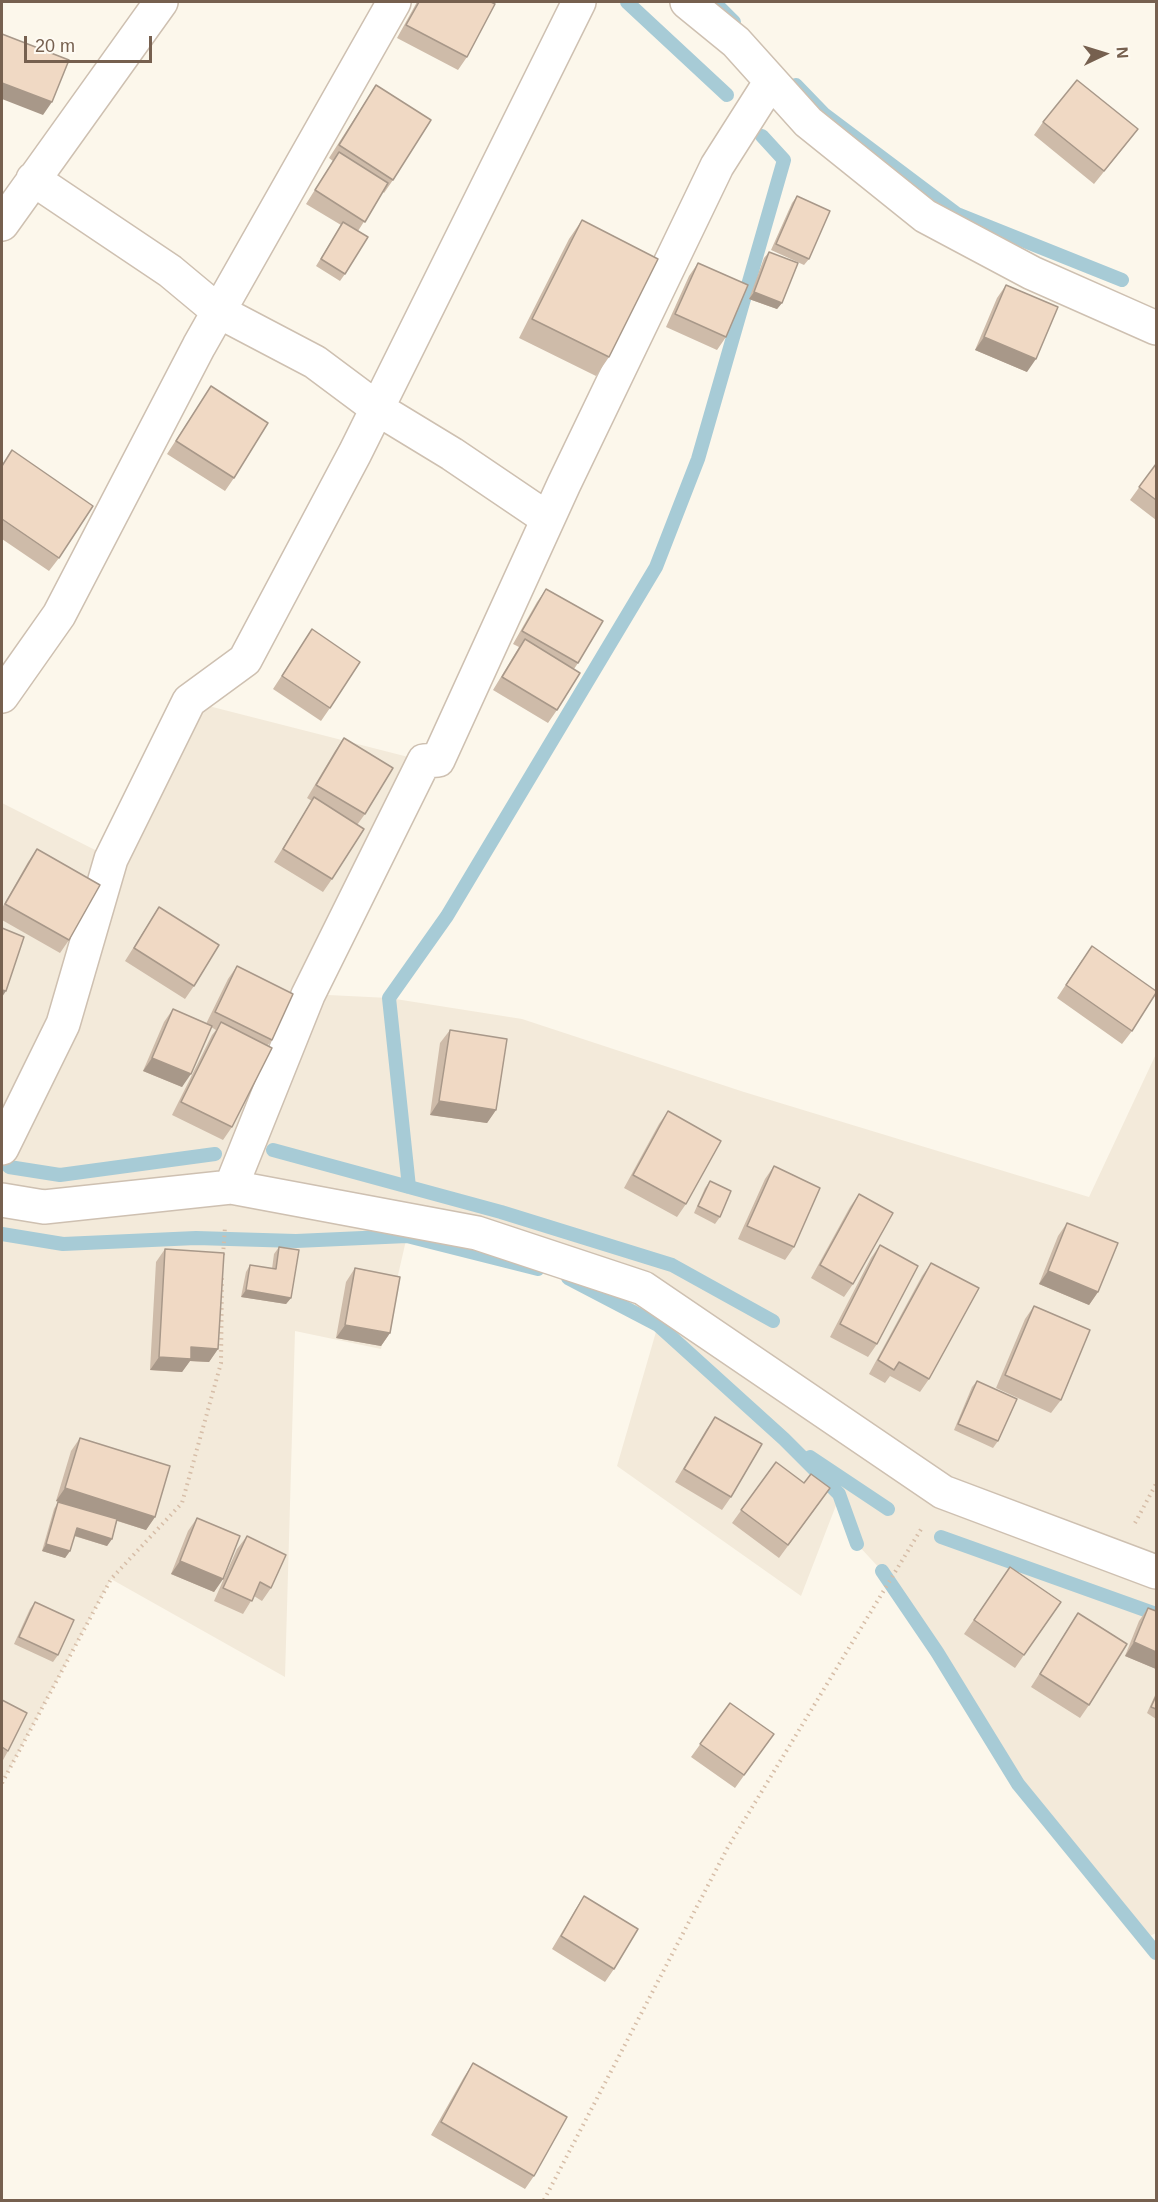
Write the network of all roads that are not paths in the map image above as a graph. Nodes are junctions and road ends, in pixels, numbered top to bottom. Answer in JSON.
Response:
{"nodes":[{"id":1,"x":161,"y":2,"type":"edge"},
{"id":2,"x":394,"y":2,"type":"edge"},
{"id":3,"x":579,"y":2,"type":"edge"},
{"id":4,"x":687,"y":2,"type":"edge"},
{"id":5,"x":771,"y":81,"type":"junction"},
{"id":6,"x":33,"y":179,"type":"junction"},
{"id":7,"x":2,"y":224,"type":"edge"},
{"id":8,"x":218,"y":311,"type":"junction"},
{"id":9,"x":1156,"y":328,"type":"edge"},
{"id":10,"x":378,"y":409,"type":"junction"},
{"id":11,"x":548,"y":519,"type":"junction"},
{"id":12,"x":2,"y":696,"type":"edge"},
{"id":13,"x":2,"y":1148,"type":"edge"},
{"id":14,"x":231,"y":1187,"type":"junction"},
{"id":15,"x":2,"y":1200,"type":"edge"},
{"id":16,"x":1156,"y":1572,"type":"edge"}],
"edges":[{"from":1,"to":6,"type":"street"},
{"from":2,"to":8,"type":"street"},
{"from":3,"to":10,"type":"street"},
{"from":4,"to":5,"type":"street"},
{"from":5,"to":9,"type":"street"},
{"from":5,"to":11,"type":"street"},
{"from":6,"to":7,"type":"street"},
{"from":6,"to":8,"type":"street"},
{"from":8,"to":10,"type":"street"},
{"from":8,"to":12,"type":"street"},
{"from":10,"to":11,"type":"street"},
{"from":10,"to":13,"type":"street"},
{"from":11,"to":14,"type":"street"},
{"from":14,"to":15,"type":"street"},
{"from":14,"to":16,"type":"street"}]}
